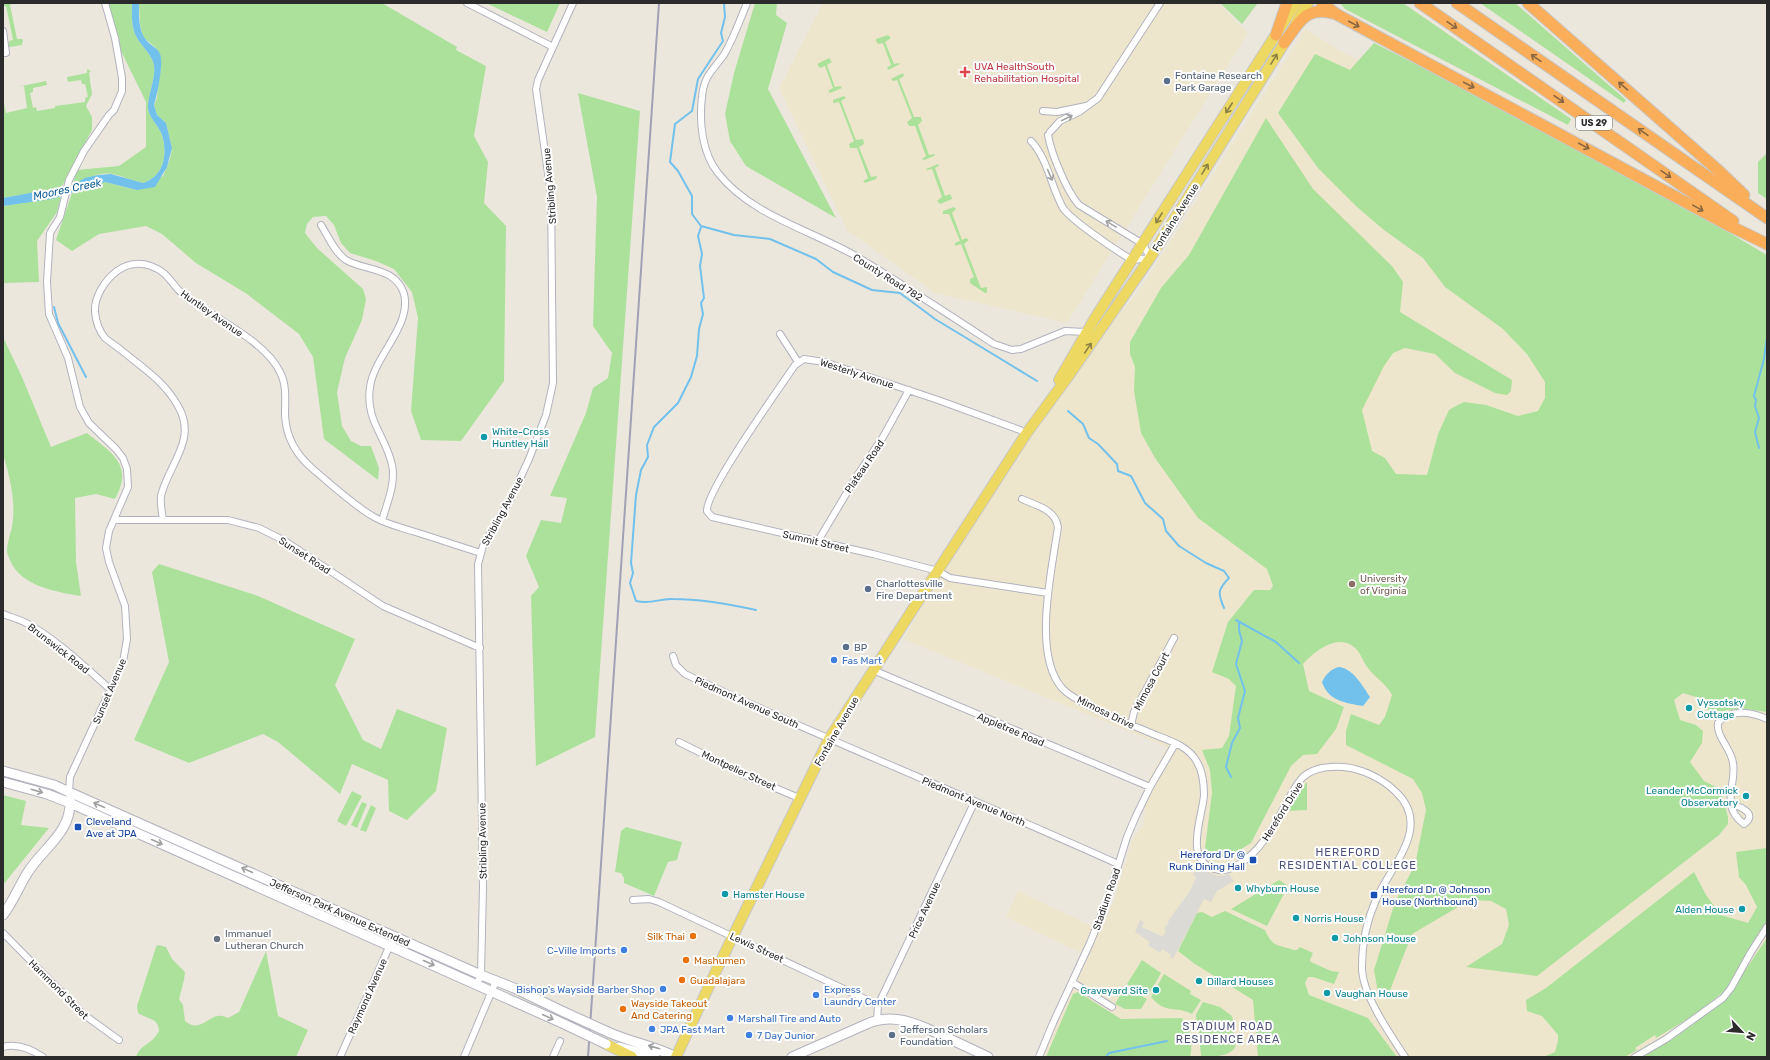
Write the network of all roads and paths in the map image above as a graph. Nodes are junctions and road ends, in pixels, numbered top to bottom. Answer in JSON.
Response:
{"nodes":[{"id":1,"x":105,"y":3,"type":"edge"},
{"id":2,"x":467,"y":3,"type":"edge"},
{"id":3,"x":573,"y":3,"type":"edge"},
{"id":4,"x":746,"y":3,"type":"edge"},
{"id":5,"x":1160,"y":3,"type":"edge"},
{"id":6,"x":1287,"y":3,"type":"edge"},
{"id":7,"x":1296,"y":3,"type":"edge"},
{"id":8,"x":1308,"y":3,"type":"edge"},
{"id":9,"x":1322,"y":3,"type":"edge"},
{"id":10,"x":1420,"y":3,"type":"edge"},
{"id":11,"x":1457,"y":3,"type":"edge"},
{"id":12,"x":1528,"y":3,"type":"edge"},
{"id":13,"x":1336,"y":14,"type":"junction"},
{"id":14,"x":3,"y":31,"type":"edge"},
{"id":15,"x":1276,"y":35,"type":"junction"},
{"id":16,"x":1284,"y":43,"type":"junction"},
{"id":17,"x":553,"y":47,"type":"junction"},
{"id":18,"x":3,"y":53,"type":"edge"},
{"id":19,"x":1086,"y":106,"type":"junction"},
{"id":20,"x":1043,"y":111,"type":"dead end"},
{"id":21,"x":1031,"y":141,"type":"dead end"},
{"id":22,"x":1767,"y":217,"type":"edge"},
{"id":23,"x":321,"y":225,"type":"dead end"},
{"id":24,"x":1143,"y":244,"type":"junction"},
{"id":25,"x":1767,"y":244,"type":"edge"},
{"id":26,"x":1150,"y":258,"type":"junction"},
{"id":27,"x":1132,"y":260,"type":"junction"},
{"id":28,"x":1086,"y":332,"type":"junction"},
{"id":29,"x":780,"y":334,"type":"dead end"},
{"id":30,"x":798,"y":362,"type":"junction"},
{"id":31,"x":909,"y":390,"type":"junction"},
{"id":32,"x":1032,"y":425,"type":"junction"},
{"id":33,"x":1026,"y":434,"type":"junction"},
{"id":34,"x":1022,"y":499,"type":"dead end"},
{"id":35,"x":114,"y":520,"type":"junction"},
{"id":36,"x":163,"y":520,"type":"junction"},
{"id":37,"x":382,"y":521,"type":"junction"},
{"id":38,"x":818,"y":541,"type":"junction"},
{"id":39,"x":481,"y":553,"type":"junction"},
{"id":40,"x":938,"y":571,"type":"junction"},
{"id":41,"x":1048,"y":592,"type":"junction"},
{"id":42,"x":3,"y":614,"type":"edge"},
{"id":43,"x":1174,"y":638,"type":"dead end"},
{"id":44,"x":480,"y":648,"type":"junction"},
{"id":45,"x":673,"y":656,"type":"dead end"},
{"id":46,"x":873,"y":670,"type":"junction"},
{"id":47,"x":111,"y":690,"type":"junction"},
{"id":48,"x":1767,"y":720,"type":"edge"},
{"id":49,"x":1131,"y":724,"type":"junction"},
{"id":50,"x":829,"y":739,"type":"junction"},
{"id":51,"x":679,"y":742,"type":"dead end"},
{"id":52,"x":1175,"y":744,"type":"junction"},
{"id":53,"x":3,"y":771,"type":"edge"},
{"id":54,"x":3,"y":782,"type":"edge"},
{"id":55,"x":1150,"y":787,"type":"junction"},
{"id":56,"x":70,"y":792,"type":"junction"},
{"id":57,"x":799,"y":798,"type":"junction"},
{"id":58,"x":975,"y":801,"type":"junction"},
{"id":59,"x":70,"y":803,"type":"junction"},
{"id":60,"x":1732,"y":804,"type":"dead end"},
{"id":61,"x":1118,"y":864,"type":"junction"},
{"id":62,"x":633,"y":900,"type":"dead end"},
{"id":63,"x":3,"y":915,"type":"edge"},
{"id":64,"x":1767,"y":928,"type":"edge"},
{"id":65,"x":3,"y":934,"type":"edge"},
{"id":66,"x":394,"y":936,"type":"junction"},
{"id":67,"x":733,"y":936,"type":"junction"},
{"id":68,"x":389,"y":945,"type":"junction"},
{"id":69,"x":481,"y":975,"type":"junction"},
{"id":70,"x":496,"y":981,"type":"junction"},
{"id":71,"x":1072,"y":982,"type":"junction"},
{"id":72,"x":477,"y":984,"type":"junction"},
{"id":73,"x":492,"y":991,"type":"junction"},
{"id":74,"x":878,"y":1005,"type":"junction"},
{"id":75,"x":1112,"y":1006,"type":"dead end"},
{"id":76,"x":876,"y":1020,"type":"junction"},
{"id":77,"x":119,"y":1040,"type":"dead end"},
{"id":78,"x":560,"y":1041,"type":"dead end"},
{"id":79,"x":606,"y":1044,"type":"junction"},
{"id":80,"x":3,"y":1047,"type":"edge"},
{"id":81,"x":43,"y":1057,"type":"edge"},
{"id":82,"x":340,"y":1057,"type":"edge"},
{"id":83,"x":464,"y":1057,"type":"edge"},
{"id":84,"x":553,"y":1057,"type":"edge"},
{"id":85,"x":632,"y":1057,"type":"edge"},
{"id":86,"x":655,"y":1057,"type":"edge"},
{"id":87,"x":676,"y":1057,"type":"edge"},
{"id":88,"x":793,"y":1057,"type":"edge"},
{"id":89,"x":988,"y":1057,"type":"edge"},
{"id":90,"x":1039,"y":1057,"type":"edge"},
{"id":91,"x":1405,"y":1057,"type":"edge"},
{"id":92,"x":1635,"y":1057,"type":"edge"}],
"edges":[{"from":1,"to":35,"type":"street","name":"Sunset Avenue"},
{"from":2,"to":17,"type":"street"},
{"from":3,"to":17,"type":"street","name":"Stribling Avenue"},
{"from":4,"to":28,"type":"street","name":"County Road 782"},
{"from":5,"to":19,"type":"street"},
{"from":6,"to":15,"type":"highway"},
{"from":7,"to":15,"type":"main road","name":"Fontaine Avenue"},
{"from":8,"to":16,"type":"main road","name":"Fontaine Avenue"},
{"from":9,"to":13,"type":"highway"},
{"from":10,"to":25,"type":"highway","number":"US 29","one_way":true},
{"from":22,"to":11,"type":"highway","number":"US 29","one_way":true},
{"from":22,"to":12,"type":"highway","one_way":true},
{"from":13,"to":16,"type":"highway"},
{"from":13,"to":25,"type":"highway","one_way":true},
{"from":14,"to":18,"type":"street"},
{"from":15,"to":24,"type":"main road","name":"Fontaine Avenue","one_way":true},
{"from":26,"to":16,"type":"main road","name":"Fontaine Avenue","one_way":true},
{"from":17,"to":39,"type":"street","name":"Stribling Avenue"},
{"from":19,"to":20,"type":"street"},
{"from":24,"to":19,"type":"street","one_way":true},
{"from":21,"to":27,"type":"street","one_way":true},
{"from":23,"to":37,"type":"street"},
{"from":24,"to":26,"type":"street"},
{"from":24,"to":27,"type":"main road","name":"Fontaine Avenue"},
{"from":26,"to":27,"type":"street"},
{"from":32,"to":26,"type":"main road","name":"Fontaine Avenue","one_way":true},
{"from":27,"to":28,"type":"main road","name":"Fontaine Avenue"},
{"from":28,"to":32,"type":"main road","name":"Fontaine Avenue"},
{"from":29,"to":30,"type":"street"},
{"from":30,"to":31,"type":"street","name":"Westerly Avenue"},
{"from":30,"to":38,"type":"street","name":"Summit Street"},
{"from":31,"to":33,"type":"street","name":"Westerly Avenue"},
{"from":31,"to":38,"type":"street","name":"Plateau Road"},
{"from":32,"to":33,"type":"main road","name":"Fontaine Avenue"},
{"from":33,"to":40,"type":"main road","name":"Fontaine Avenue"},
{"from":34,"to":41,"type":"street","name":"Mimosa Drive"},
{"from":35,"to":36,"type":"street","name":"Sunset Road"},
{"from":35,"to":47,"type":"street","name":"Sunset Avenue"},
{"from":36,"to":37,"type":"street","name":"Huntley Avenue"},
{"from":36,"to":44,"type":"street","name":"Sunset Road"},
{"from":37,"to":39,"type":"street","name":"Huntley Avenue"},
{"from":38,"to":40,"type":"street","name":"Summit Street"},
{"from":39,"to":44,"type":"street","name":"Stribling Avenue"},
{"from":40,"to":41,"type":"street"},
{"from":40,"to":46,"type":"main road","name":"Fontaine Avenue"},
{"from":41,"to":49,"type":"street","name":"Mimosa Drive"},
{"from":42,"to":47,"type":"street","name":"Brunswick Road"},
{"from":43,"to":49,"type":"street","name":"Mimosa Court"},
{"from":44,"to":69,"type":"street","name":"Stribling Avenue"},
{"from":45,"to":50,"type":"street","name":"Piedmont Avenue South"},
{"from":46,"to":50,"type":"main road","name":"Fontaine Avenue"},
{"from":46,"to":55,"type":"street","name":"Appletree Road"},
{"from":47,"to":56,"type":"street","name":"Sunset Avenue"},
{"from":48,"to":60,"type":"street"},
{"from":49,"to":52,"type":"street","name":"Mimosa Drive"},
{"from":50,"to":57,"type":"main road","name":"Fontaine Avenue"},
{"from":50,"to":58,"type":"street","name":"Piedmont Avenue North"},
{"from":51,"to":57,"type":"street","name":"Montpelier Street"},
{"from":52,"to":55,"type":"street","name":"Stadium Road"},
{"from":52,"to":91,"type":"street","name":"Hereford Drive"},
{"from":53,"to":56,"type":"street","name":"Jefferson Park Avenue Extended"},
{"from":54,"to":59,"type":"street","name":"Jefferson Park Avenue Extended","one_way":true},
{"from":55,"to":61,"type":"street","name":"Stadium Road"},
{"from":56,"to":59,"type":"street"},
{"from":66,"to":56,"type":"street","name":"Jefferson Park Avenue Extended","one_way":true},
{"from":57,"to":67,"type":"main road","name":"Fontaine Avenue"},
{"from":58,"to":61,"type":"street","name":"Piedmont Avenue North"},
{"from":58,"to":74,"type":"street","name":"Price Avenue"},
{"from":59,"to":63,"type":"street"},
{"from":59,"to":68,"type":"street","name":"Jefferson Park Avenue Extended","one_way":true},
{"from":61,"to":71,"type":"street","name":"Stadium Road"},
{"from":62,"to":67,"type":"street","name":"Lewis Street"},
{"from":64,"to":92,"type":"street"},
{"from":65,"to":77,"type":"street","name":"Hammond Street"},
{"from":66,"to":68,"type":"street","name":"Raymond Avenue"},
{"from":66,"to":69,"type":"street","name":"Jefferson Park Avenue Extended"},
{"from":67,"to":74,"type":"street","name":"Lewis Street"},
{"from":67,"to":87,"type":"main road","name":"Fontaine Avenue"},
{"from":68,"to":72,"type":"street","name":"Jefferson Park Avenue Extended","one_way":true},
{"from":68,"to":82,"type":"street","name":"Raymond Avenue"},
{"from":69,"to":70,"type":"street","name":"Jefferson Park Avenue Extended"},
{"from":69,"to":72,"type":"street","name":"Stribling Avenue"},
{"from":70,"to":73,"type":"street"},
{"from":87,"to":70,"type":"street","name":"Jefferson Park Avenue Extended","one_way":true,"bridge":true},
{"from":71,"to":75,"type":"street"},
{"from":71,"to":90,"type":"street","name":"Stadium Road"},
{"from":72,"to":73,"type":"street","name":"Jefferson Park Avenue Extended"},
{"from":73,"to":79,"type":"street","name":"Jefferson Park Avenue Extended","one_way":true,"bridge":true},
{"from":73,"to":83,"type":"street"},
{"from":74,"to":76,"type":"street","name":"Price Avenue"},
{"from":76,"to":88,"type":"street"},
{"from":76,"to":89,"type":"street"},
{"from":78,"to":84,"type":"street"},
{"from":79,"to":85,"type":"main road"},
{"from":79,"to":86,"type":"street","name":"Jefferson Park Avenue Extended"},
{"from":80,"to":81,"type":"street"}]}
